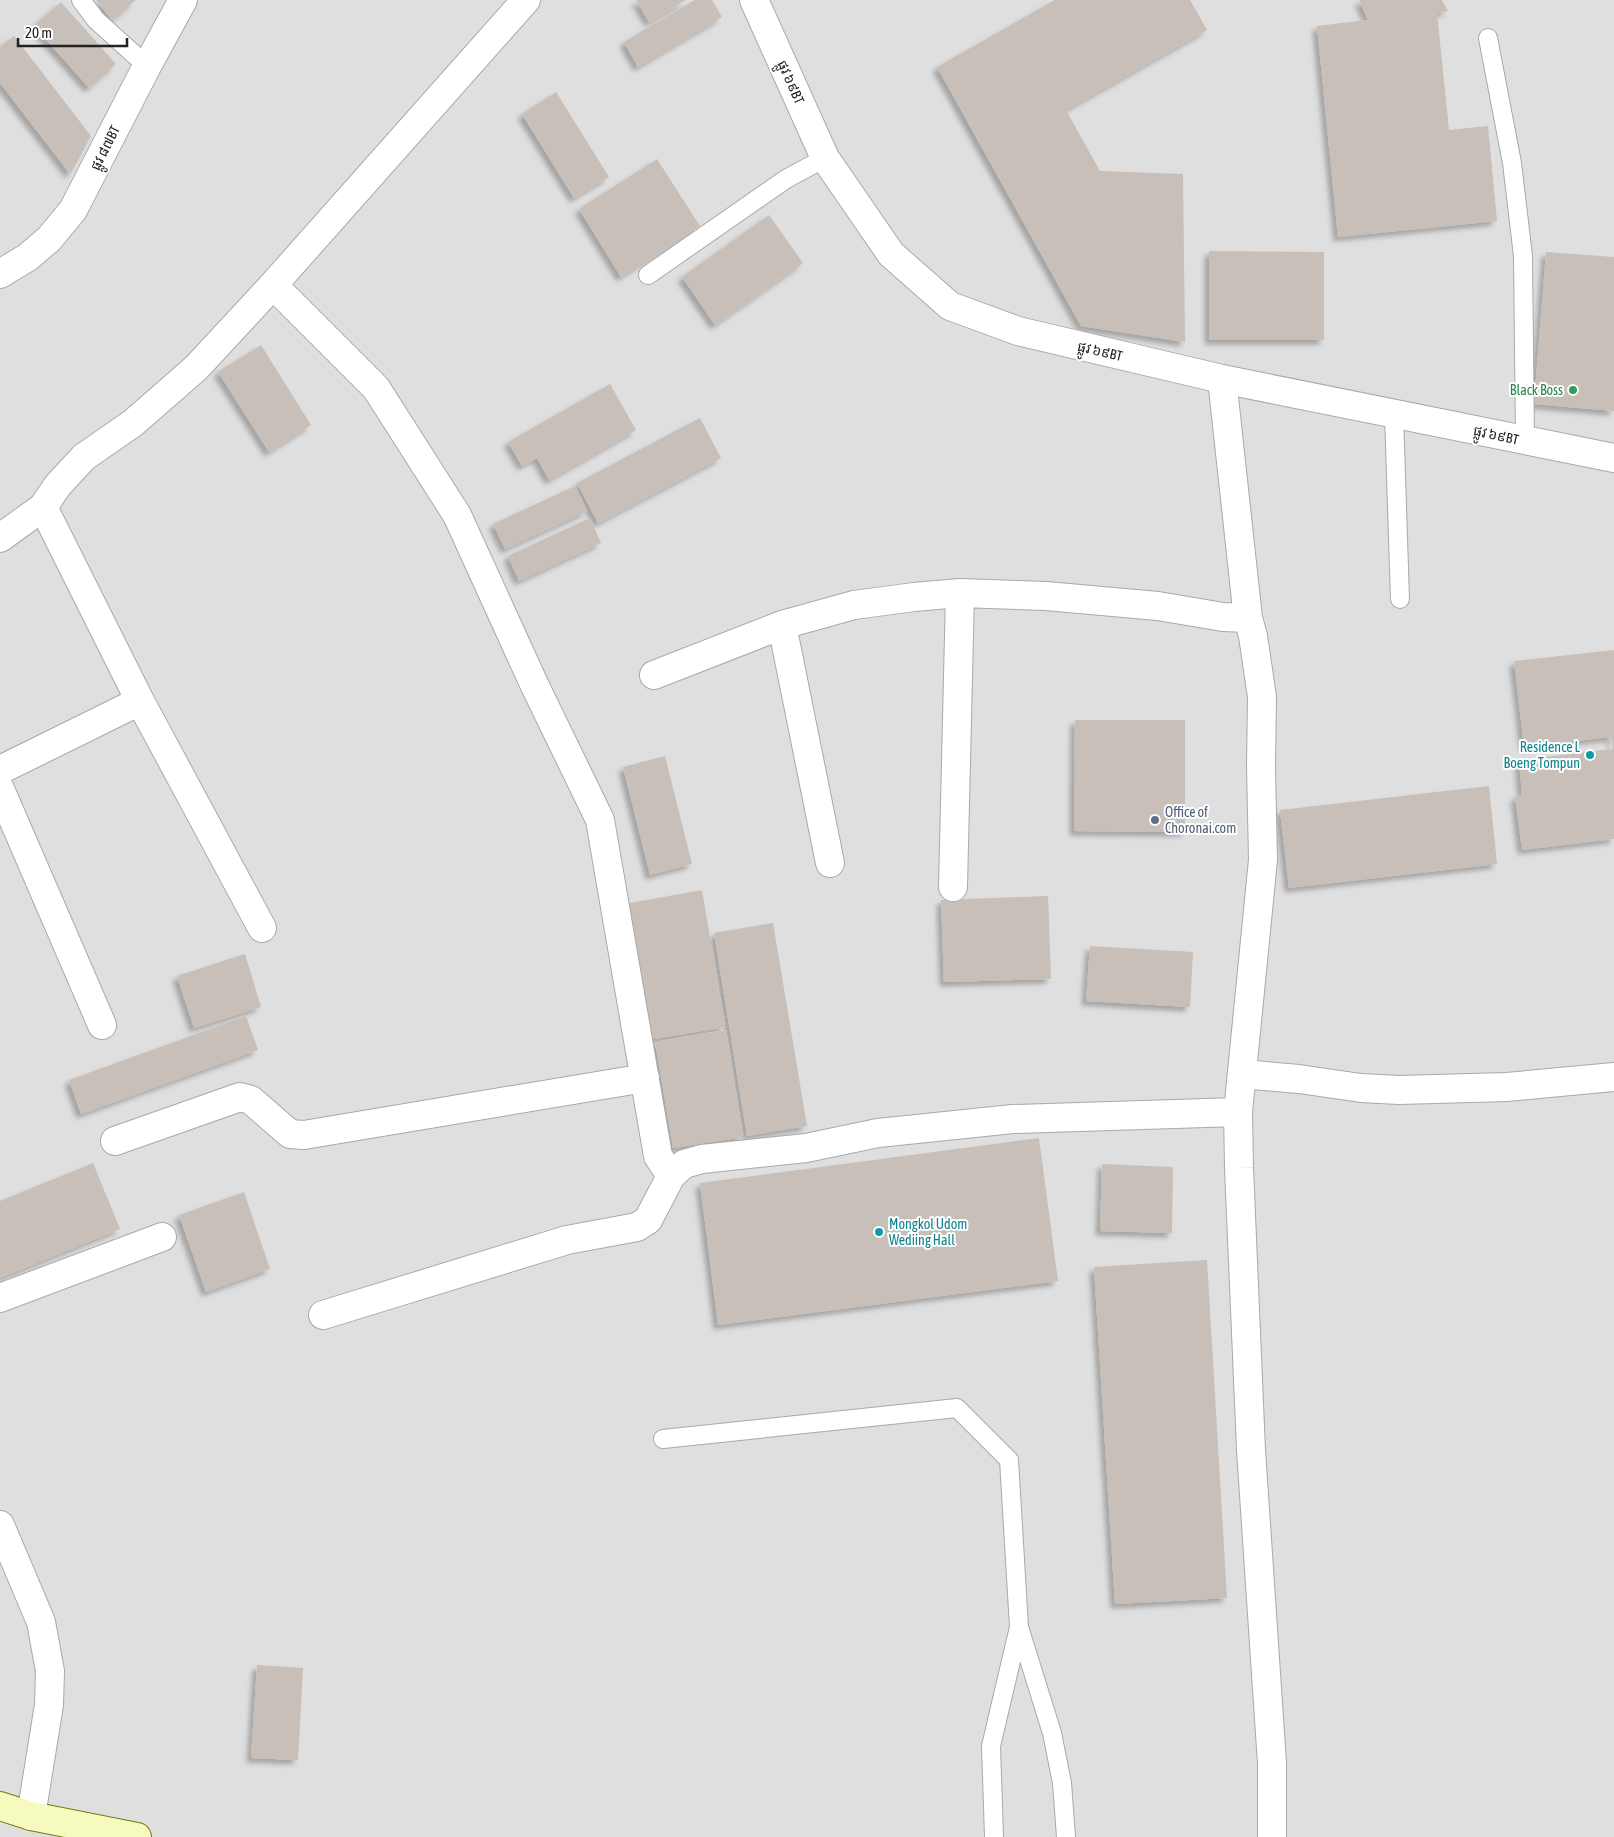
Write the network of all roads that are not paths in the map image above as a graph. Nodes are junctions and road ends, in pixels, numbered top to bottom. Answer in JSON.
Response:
{"nodes":[{"id":1,"x":81,"y":0,"type":"edge"},
{"id":2,"x":183,"y":0,"type":"edge"},
{"id":3,"x":526,"y":0,"type":"edge"},
{"id":4,"x":754,"y":0,"type":"edge"},
{"id":5,"x":1488,"y":38,"type":"dead end"},
{"id":6,"x":147,"y":66,"type":"junction"},
{"id":7,"x":825,"y":158,"type":"junction"},
{"id":8,"x":0,"y":274,"type":"edge"},
{"id":9,"x":648,"y":275,"type":"dead end"},
{"id":10,"x":273,"y":285,"type":"junction"},
{"id":11,"x":1222,"y":379,"type":"junction"},
{"id":12,"x":1394,"y":414,"type":"junction"},
{"id":13,"x":1525,"y":441,"type":"junction"},
{"id":14,"x":1614,"y":458,"type":"edge"},
{"id":15,"x":43,"y":507,"type":"junction"},
{"id":16,"x":0,"y":538,"type":"edge"},
{"id":17,"x":960,"y":593,"type":"junction"},
{"id":18,"x":1400,"y":599,"type":"dead end"},
{"id":19,"x":1248,"y":618,"type":"junction"},
{"id":20,"x":782,"y":625,"type":"junction"},
{"id":21,"x":654,"y":676,"type":"dead end"},
{"id":22,"x":140,"y":701,"type":"junction"},
{"id":23,"x":0,"y":770,"type":"edge"},
{"id":24,"x":0,"y":789,"type":"edge"},
{"id":25,"x":830,"y":863,"type":"dead end"},
{"id":26,"x":953,"y":887,"type":"dead end"},
{"id":27,"x":262,"y":928,"type":"dead end"},
{"id":28,"x":102,"y":1024,"type":"dead end"},
{"id":29,"x":1242,"y":1074,"type":"junction"},
{"id":30,"x":1614,"y":1077,"type":"edge"},
{"id":31,"x":644,"y":1078,"type":"junction"},
{"id":32,"x":1238,"y":1112,"type":"junction"},
{"id":33,"x":115,"y":1141,"type":"dead end"},
{"id":34,"x":671,"y":1176,"type":"junction"},
{"id":35,"x":162,"y":1237,"type":"dead end"},
{"id":36,"x":0,"y":1298,"type":"edge"},
{"id":37,"x":323,"y":1315,"type":"dead end"},
{"id":38,"x":664,"y":1439,"type":"dead end"},
{"id":39,"x":0,"y":1525,"type":"edge"},
{"id":40,"x":1019,"y":1626,"type":"junction"},
{"id":41,"x":0,"y":1806,"type":"edge"},
{"id":42,"x":31,"y":1816,"type":"junction"},
{"id":43,"x":137,"y":1837,"type":"edge"},
{"id":44,"x":994,"y":1837,"type":"edge"},
{"id":45,"x":1066,"y":1837,"type":"edge"},
{"id":46,"x":1272,"y":1837,"type":"edge"}],
"edges":[{"from":1,"to":6,"type":"lane"},
{"from":2,"to":6,"type":"street","name":"ផ្លូវ ៨៧BT"},
{"from":3,"to":10,"type":"street"},
{"from":4,"to":7,"type":"street","name":"ផ្លូវ ៦៩BT"},
{"from":5,"to":13,"type":"lane"},
{"from":6,"to":8,"type":"street","name":"ផ្លូវ ៨៧BT"},
{"from":7,"to":9,"type":"lane"},
{"from":7,"to":11,"type":"street","name":"ផ្លូវ ៦៩BT"},
{"from":10,"to":15,"type":"street"},
{"from":10,"to":31,"type":"street"},
{"from":11,"to":12,"type":"street","name":"ផ្លូវ ៦៩BT"},
{"from":11,"to":19,"type":"street"},
{"from":12,"to":13,"type":"street","name":"ផ្លូវ ៦៩BT"},
{"from":12,"to":18,"type":"lane"},
{"from":13,"to":14,"type":"street","name":"ផ្លូវ ៦៩BT"},
{"from":15,"to":16,"type":"street"},
{"from":15,"to":22,"type":"street"},
{"from":17,"to":19,"type":"street"},
{"from":17,"to":20,"type":"street"},
{"from":17,"to":26,"type":"street"},
{"from":19,"to":29,"type":"street"},
{"from":20,"to":21,"type":"street"},
{"from":20,"to":25,"type":"street"},
{"from":22,"to":23,"type":"street"},
{"from":22,"to":27,"type":"street"},
{"from":24,"to":28,"type":"street"},
{"from":29,"to":30,"type":"street"},
{"from":29,"to":32,"type":"street"},
{"from":31,"to":33,"type":"street"},
{"from":31,"to":34,"type":"street"},
{"from":32,"to":34,"type":"street"},
{"from":32,"to":46,"type":"street"},
{"from":34,"to":37,"type":"street"},
{"from":35,"to":36,"type":"street"},
{"from":38,"to":40,"type":"lane"},
{"from":39,"to":42,"type":"street"},
{"from":40,"to":44,"type":"lane"},
{"from":40,"to":45,"type":"lane"},
{"from":41,"to":42,"type":"main road"},
{"from":42,"to":43,"type":"main road"}]}
